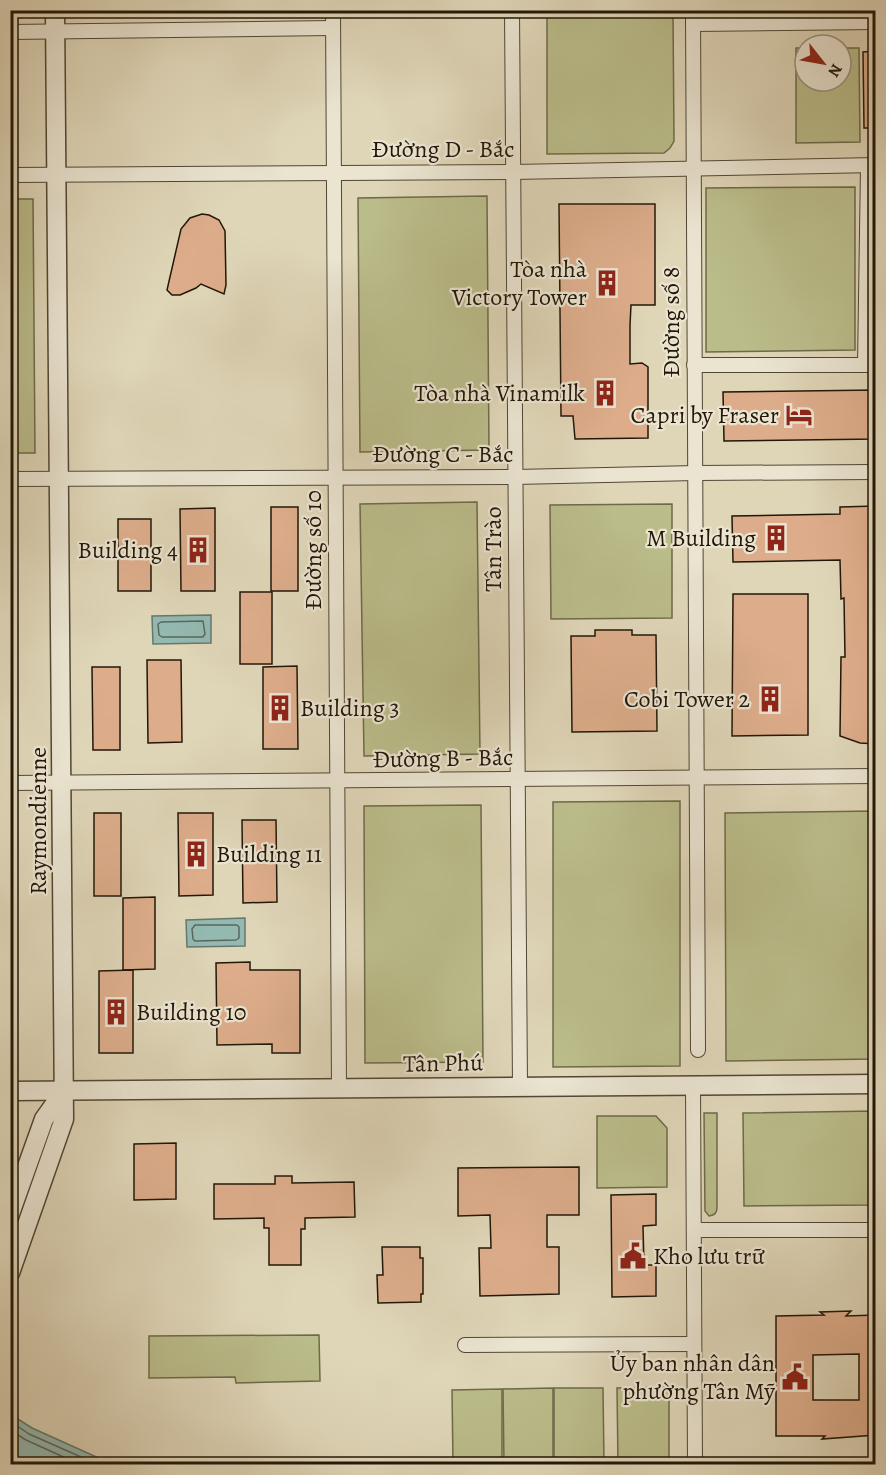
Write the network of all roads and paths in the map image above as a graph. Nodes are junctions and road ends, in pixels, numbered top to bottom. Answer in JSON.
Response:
{"nodes":[{"id":1,"x":55,"y":10,"type":"edge"},
{"id":2,"x":333,"y":10,"type":"edge"},
{"id":3,"x":512,"y":10,"type":"edge"},
{"id":4,"x":693,"y":17,"type":"edge"},
{"id":5,"x":876,"y":22,"type":"edge"},
{"id":6,"x":333,"y":28,"type":"junction"},
{"id":7,"x":56,"y":31,"type":"junction"},
{"id":8,"x":10,"y":32,"type":"edge"},
{"id":9,"x":872,"y":166,"type":"edge"},
{"id":10,"x":693,"y":168,"type":"junction"},
{"id":11,"x":333,"y":172,"type":"junction"},
{"id":12,"x":513,"y":172,"type":"junction"},
{"id":13,"x":57,"y":174,"type":"junction"},
{"id":14,"x":10,"y":175,"type":"edge"},
{"id":15,"x":694,"y":365,"type":"junction"},
{"id":16,"x":870,"y":365,"type":"edge"},
{"id":17,"x":876,"y":472,"type":"edge"},
{"id":18,"x":696,"y":473,"type":"junction"},
{"id":19,"x":335,"y":477,"type":"junction"},
{"id":20,"x":515,"y":477,"type":"junction"},
{"id":21,"x":10,"y":478,"type":"edge"},
{"id":22,"x":59,"y":478,"type":"junction"},
{"id":23,"x":876,"y":776,"type":"edge"},
{"id":24,"x":698,"y":778,"type":"junction"},
{"id":25,"x":517,"y":780,"type":"junction"},
{"id":26,"x":337,"y":782,"type":"junction"},
{"id":27,"x":10,"y":783,"type":"edge"},
{"id":28,"x":62,"y":783,"type":"junction"},
{"id":29,"x":698,"y":1050,"type":"dead end"},
{"id":30,"x":876,"y":1084,"type":"edge"},
{"id":31,"x":693,"y":1086,"type":"junction"},
{"id":32,"x":520,"y":1087,"type":"junction"},
{"id":33,"x":339,"y":1088,"type":"junction"},
{"id":34,"x":10,"y":1091,"type":"edge"},
{"id":35,"x":64,"y":1091,"type":"junction"},
{"id":36,"x":10,"y":1214,"type":"edge"},
{"id":37,"x":694,"y":1230,"type":"junction"},
{"id":38,"x":876,"y":1230,"type":"edge"},
{"id":39,"x":11,"y":1270,"type":"edge"},
{"id":40,"x":693,"y":1344,"type":"junction"},
{"id":41,"x":465,"y":1345,"type":"dead end"},
{"id":42,"x":695,"y":1464,"type":"edge"}],
"edges":[{"from":1,"to":7,"type":"street","name":"Raymondienne"},
{"from":2,"to":6,"type":"street","name":"Đường số 10"},
{"from":3,"to":12,"type":"street","name":"Tân Trào"},
{"from":4,"to":5,"type":"street"},
{"from":4,"to":10,"type":"street","name":"Đường số 8"},
{"from":6,"to":7,"type":"street"},
{"from":6,"to":11,"type":"street","name":"Đường số 10"},
{"from":7,"to":8,"type":"street"},
{"from":7,"to":13,"type":"street","name":"Raymondienne"},
{"from":9,"to":10,"type":"street","name":"Đường D - Bắc"},
{"from":9,"to":16,"type":"street"},
{"from":10,"to":12,"type":"street","name":"Đường D - Bắc"},
{"from":10,"to":15,"type":"street","name":"Đường số 8"},
{"from":11,"to":12,"type":"street","name":"Đường D - Bắc"},
{"from":11,"to":13,"type":"street","name":"Đường D - Bắc"},
{"from":11,"to":19,"type":"street","name":"Đường số 10"},
{"from":12,"to":20,"type":"street","name":"Tân Trào"},
{"from":13,"to":14,"type":"street","name":"Đường D - Bắc"},
{"from":13,"to":22,"type":"street","name":"Raymondienne"},
{"from":15,"to":16,"type":"street"},
{"from":15,"to":18,"type":"street","name":"Đường số 8"},
{"from":17,"to":18,"type":"street","name":"Đường C - Bắc"},
{"from":18,"to":20,"type":"street","name":"Đường C - Bắc"},
{"from":18,"to":24,"type":"street","name":"Đường số 8"},
{"from":19,"to":20,"type":"street","name":"Đường C - Bắc"},
{"from":19,"to":22,"type":"street","name":"Đường C - Bắc"},
{"from":19,"to":26,"type":"street","name":"Đường số 10"},
{"from":20,"to":25,"type":"street","name":"Tân Trào"},
{"from":21,"to":22,"type":"street","name":"Đường C - Bắc"},
{"from":22,"to":28,"type":"street","name":"Raymondienne"},
{"from":23,"to":24,"type":"street","name":"Đường B - Bắc"},
{"from":24,"to":25,"type":"street","name":"Đường B - Bắc"},
{"from":24,"to":29,"type":"street","name":"Đường số 8"},
{"from":25,"to":26,"type":"street","name":"Đường B - Bắc"},
{"from":25,"to":32,"type":"street","name":"Tân Trào"},
{"from":26,"to":28,"type":"street","name":"Đường B - Bắc"},
{"from":26,"to":33,"type":"street","name":"Đường số 10"},
{"from":27,"to":28,"type":"street","name":"Đường B - Bắc"},
{"from":28,"to":35,"type":"street","name":"Raymondienne"},
{"from":30,"to":31,"type":"street","name":"Tân Phú"},
{"from":31,"to":32,"type":"street","name":"Tân Phú"},
{"from":31,"to":37,"type":"street"},
{"from":32,"to":33,"type":"street","name":"Tân Phú"},
{"from":33,"to":35,"type":"street","name":"Tân Phú"},
{"from":34,"to":35,"type":"street","name":"Tân Phú"},
{"from":35,"to":36,"type":"street"},
{"from":35,"to":39,"type":"street","name":"Raymondienne"},
{"from":37,"to":38,"type":"street"},
{"from":37,"to":40,"type":"street"},
{"from":40,"to":41,"type":"street"},
{"from":40,"to":42,"type":"street"}]}
